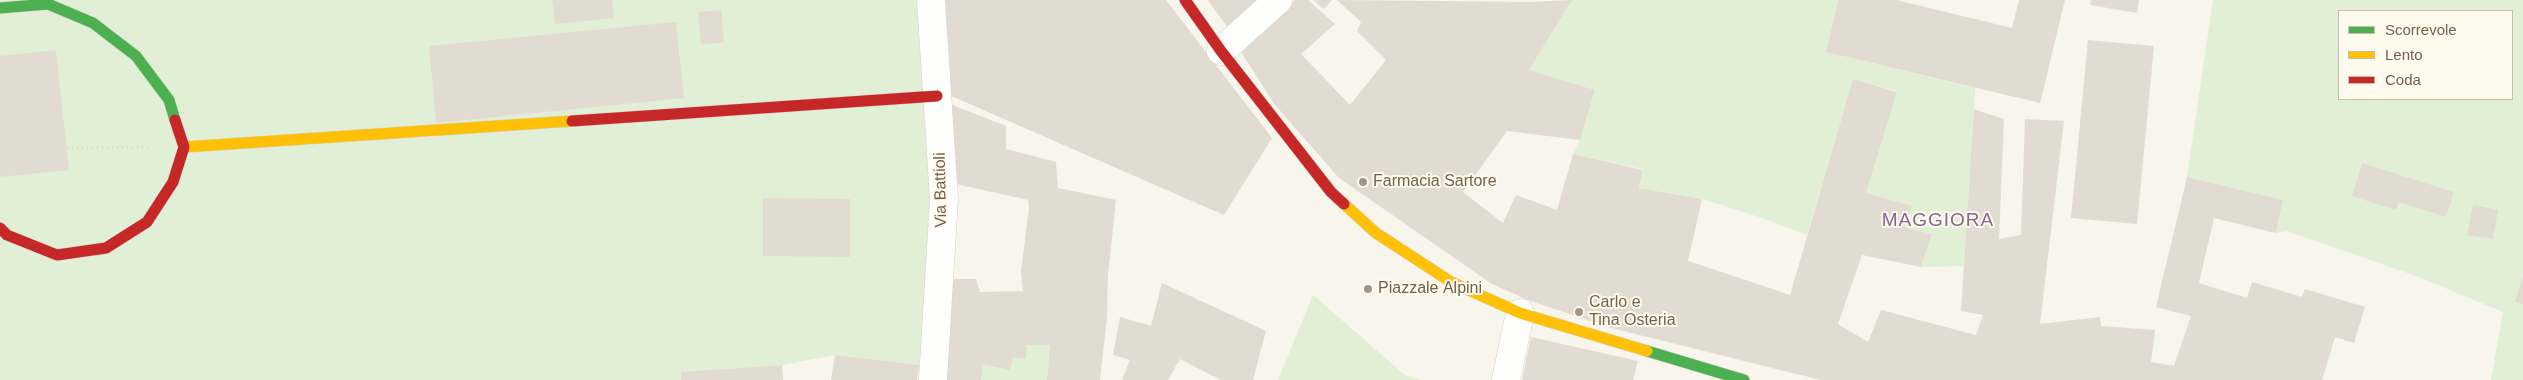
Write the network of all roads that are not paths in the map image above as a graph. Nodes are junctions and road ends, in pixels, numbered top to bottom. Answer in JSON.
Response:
{"nodes":[{"id":1,"x":931,"y":0,"type":"edge"},
{"id":2,"x":1185,"y":0,"type":"edge"},
{"id":3,"x":1278,"y":0,"type":"edge"},
{"id":4,"x":0,"y":8,"type":"edge"},
{"id":5,"x":1221,"y":51,"type":"junction"},
{"id":6,"x":937,"y":96,"type":"junction"},
{"id":7,"x":184,"y":147,"type":"junction"},
{"id":8,"x":0,"y":228,"type":"edge"},
{"id":9,"x":1520,"y":313,"type":"junction"},
{"id":10,"x":933,"y":380,"type":"edge"},
{"id":11,"x":1506,"y":380,"type":"edge"},
{"id":12,"x":1744,"y":380,"type":"edge"}],
"edges":[{"from":1,"to":6,"type":"street","name":"Via Battioli"},
{"from":2,"to":5,"type":"street"},
{"from":3,"to":5,"type":"street"},
{"from":4,"to":7,"type":"street"},
{"from":5,"to":9,"type":"street"},
{"from":6,"to":7,"type":"street"},
{"from":6,"to":10,"type":"street","name":"Via Battioli"},
{"from":7,"to":8,"type":"street"},
{"from":9,"to":11,"type":"street"},
{"from":9,"to":12,"type":"street"}]}
